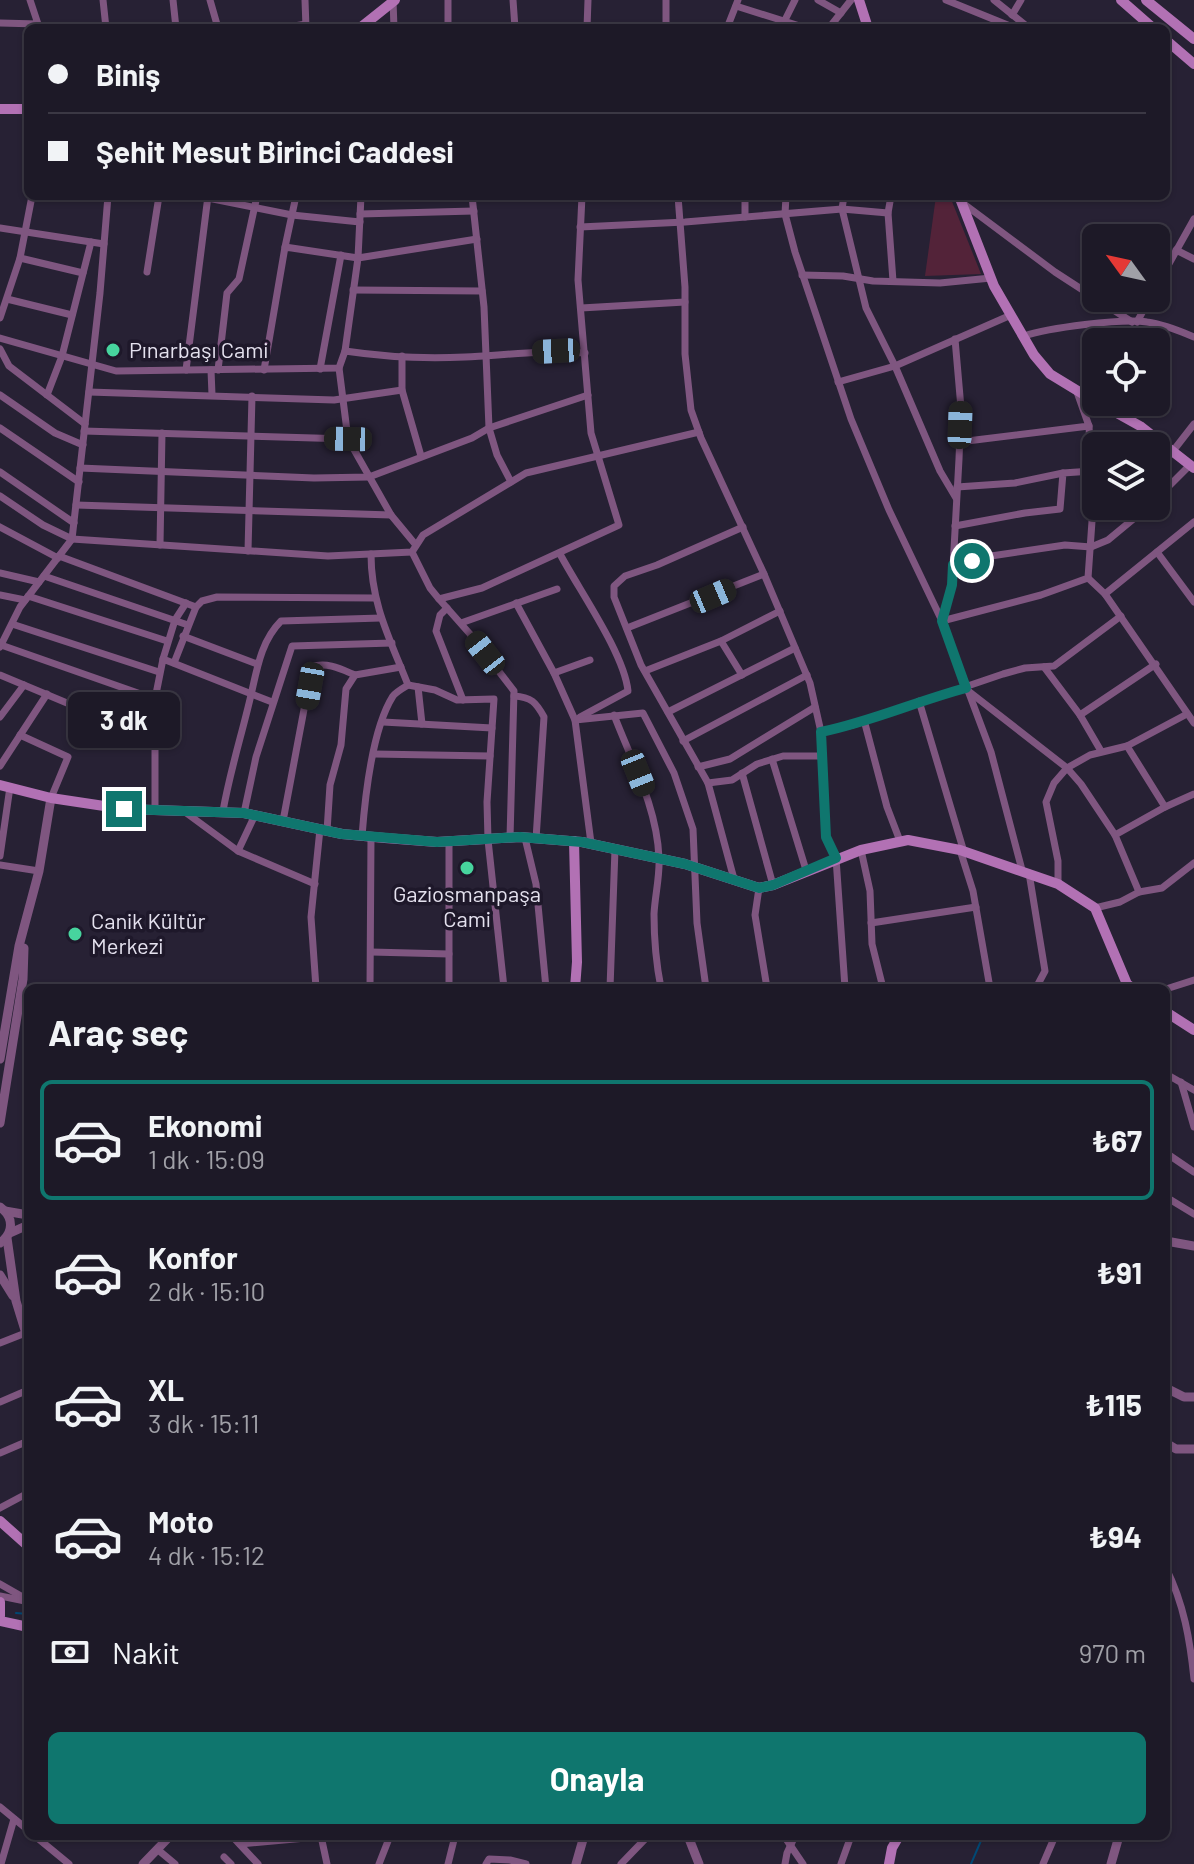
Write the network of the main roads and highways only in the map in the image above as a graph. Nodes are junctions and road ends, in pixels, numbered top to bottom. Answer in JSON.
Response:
{"nodes":[{"id":1,"x":394,"y":0,"type":"edge"},
{"id":2,"x":859,"y":0,"type":"edge"},
{"id":3,"x":1121,"y":0,"type":"edge"},
{"id":4,"x":1146,"y":0,"type":"edge"},
{"id":5,"x":365,"y":24,"type":"edge"},
{"id":6,"x":867,"y":24,"type":"edge"},
{"id":7,"x":1148,"y":24,"type":"edge"},
{"id":8,"x":1194,"y":39,"type":"edge"},
{"id":9,"x":1170,"y":43,"type":"edge"},
{"id":10,"x":1194,"y":64,"type":"edge"},
{"id":11,"x":0,"y":109,"type":"edge"},
{"id":12,"x":24,"y":109,"type":"edge"},
{"id":13,"x":960,"y":200,"type":"edge"},
{"id":14,"x":1082,"y":395,"type":"edge"},
{"id":15,"x":1122,"y":416,"type":"edge"},
{"id":16,"x":1192,"y":466,"type":"edge"},
{"id":17,"x":5,"y":786,"type":"edge"},
{"id":18,"x":574,"y":841,"type":"junction"},
{"id":19,"x":575,"y":984,"type":"edge"},
{"id":20,"x":1128,"y":984,"type":"edge"},
{"id":21,"x":1170,"y":1015,"type":"edge"},
{"id":22,"x":1194,"y":1030,"type":"edge"},
{"id":23,"x":2,"y":1528,"type":"edge"},
{"id":24,"x":24,"y":1543,"type":"edge"},
{"id":25,"x":0,"y":1602,"type":"edge"},
{"id":26,"x":0,"y":1619,"type":"edge"},
{"id":27,"x":24,"y":1626,"type":"edge"},
{"id":28,"x":897,"y":1840,"type":"edge"},
{"id":29,"x":889,"y":1864,"type":"edge"}],
"edges":[{"from":1,"to":5,"type":"main road"},
{"from":2,"to":6,"type":"main road"},
{"from":3,"to":7,"type":"main road"},
{"from":4,"to":8,"type":"main road"},
{"from":9,"to":10,"type":"main road"},
{"from":11,"to":12,"type":"main road"},
{"from":13,"to":14,"type":"main road"},
{"from":15,"to":16,"type":"main road"},
{"from":17,"to":18,"type":"main road"},
{"from":18,"to":19,"type":"main road"},
{"from":18,"to":20,"type":"main road"},
{"from":21,"to":22,"type":"main road"},
{"from":23,"to":24,"type":"main road"},
{"from":25,"to":26,"type":"main road"},
{"from":26,"to":27,"type":"main road"},
{"from":28,"to":29,"type":"main road"}]}
